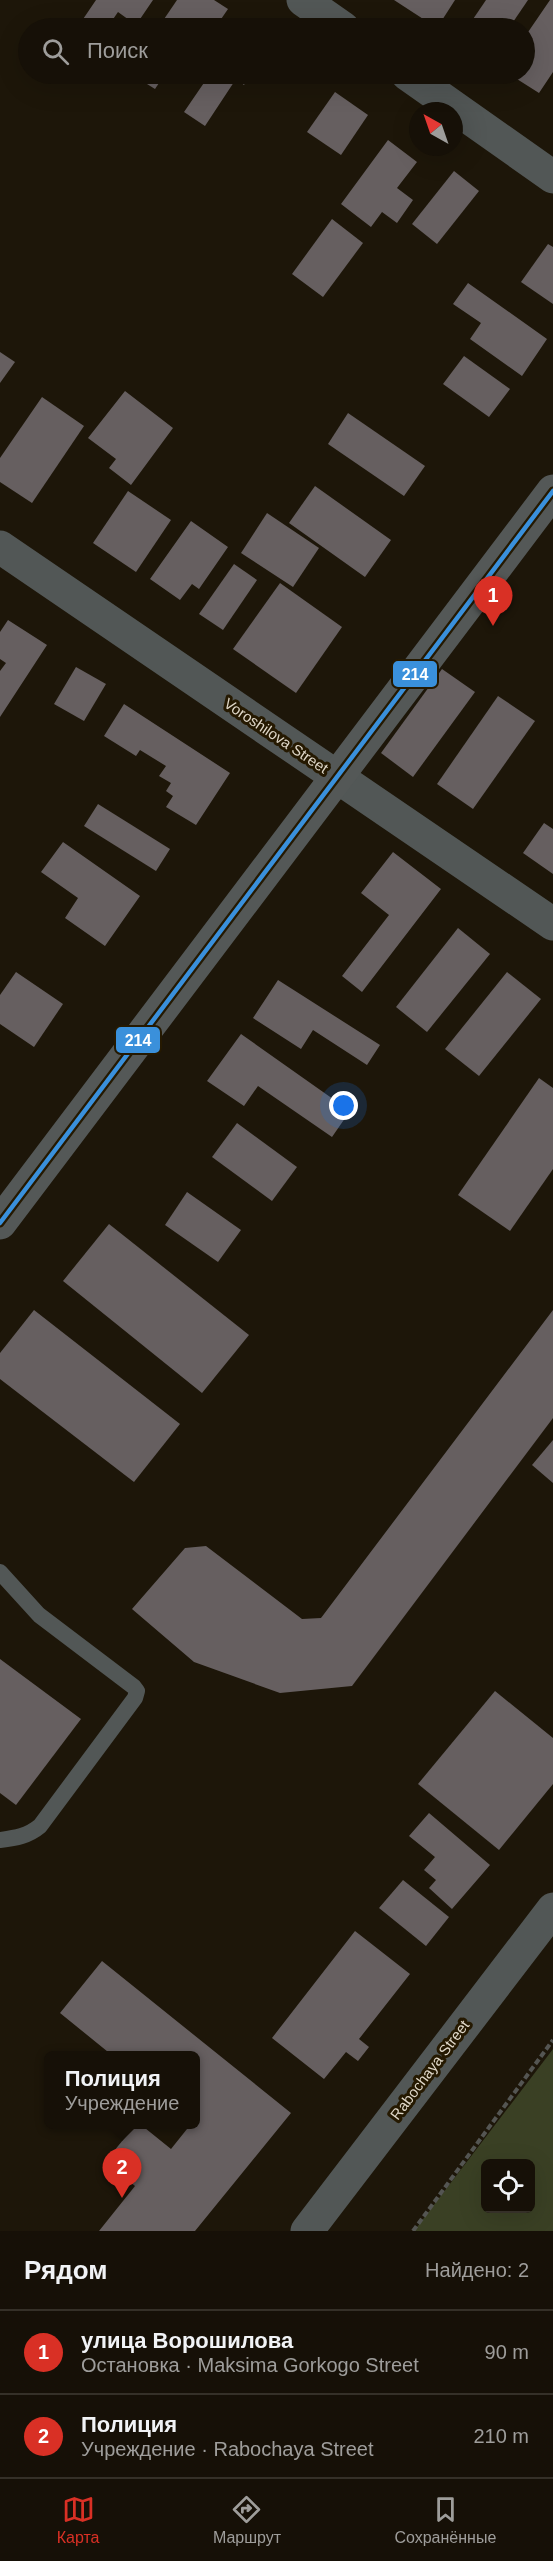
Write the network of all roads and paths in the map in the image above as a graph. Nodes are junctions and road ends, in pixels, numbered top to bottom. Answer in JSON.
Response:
{"nodes":[{"id":1,"x":303,"y":0,"type":"edge"},
{"id":2,"x":329,"y":18,"type":"edge"},
{"id":3,"x":421,"y":84,"type":"edge"},
{"id":4,"x":553,"y":177,"type":"edge"},
{"id":5,"x":553,"y":491,"type":"edge"},
{"id":6,"x":0,"y":547,"type":"edge"},
{"id":7,"x":335,"y":777,"type":"junction"},
{"id":8,"x":553,"y":924,"type":"edge"},
{"id":9,"x":0,"y":1223,"type":"edge"},
{"id":10,"x":0,"y":1572,"type":"edge"},
{"id":11,"x":0,"y":1840,"type":"edge"},
{"id":12,"x":553,"y":1909,"type":"edge"},
{"id":13,"x":553,"y":2040,"type":"edge"},
{"id":14,"x":307,"y":2231,"type":"edge"},
{"id":15,"x":413,"y":2231,"type":"edge"}],
"edges":[{"from":1,"to":2,"type":"street"},
{"from":3,"to":4,"type":"street"},
{"from":5,"to":7,"type":"main road"},
{"from":6,"to":7,"type":"street","name":"Voroshilova Street"},
{"from":7,"to":8,"type":"street","name":"Voroshilova Street"},
{"from":7,"to":9,"type":"main road"},
{"from":10,"to":11,"type":"lane"},
{"from":12,"to":14,"type":"street","name":"Rabochaya Street"},
{"from":13,"to":15,"type":"path"}]}
